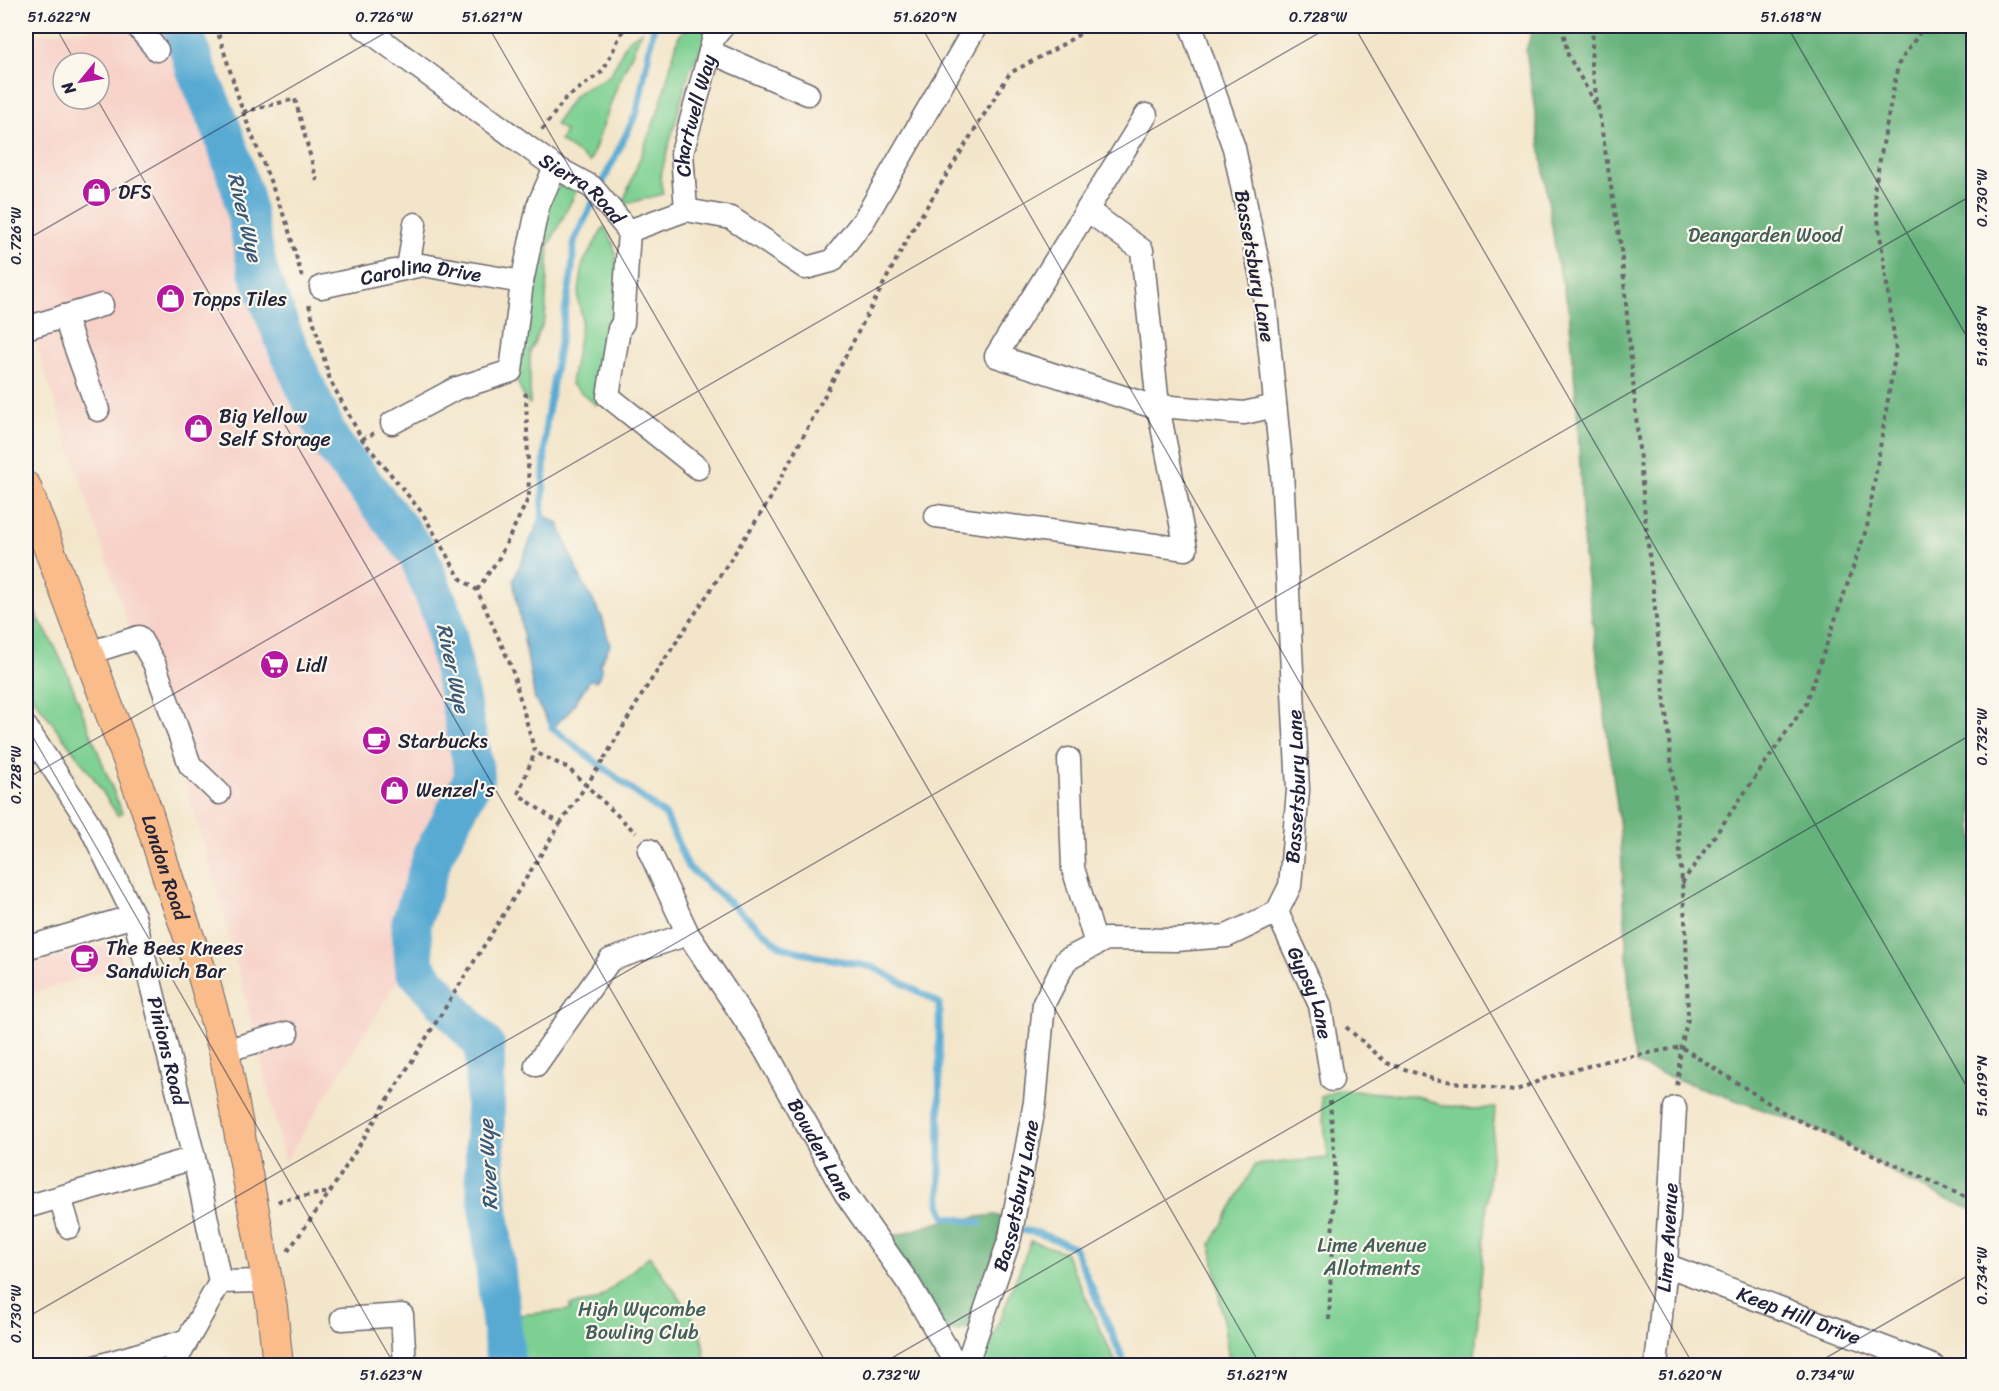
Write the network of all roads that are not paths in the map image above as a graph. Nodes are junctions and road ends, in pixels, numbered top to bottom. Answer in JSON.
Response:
{"nodes":[{"id":1,"x":137,"y":26,"type":"edge"},
{"id":2,"x":362,"y":26,"type":"edge"},
{"id":3,"x":723,"y":26,"type":"edge"},
{"id":4,"x":976,"y":26,"type":"edge"},
{"id":5,"x":1191,"y":26,"type":"edge"},
{"id":6,"x":158,"y":50,"type":"dead end"},
{"id":7,"x":710,"y":52,"type":"junction"},
{"id":8,"x":808,"y":94,"type":"dead end"},
{"id":9,"x":1146,"y":115,"type":"dead end"},
{"id":10,"x":555,"y":167,"type":"junction"},
{"id":11,"x":686,"y":210,"type":"junction"},
{"id":12,"x":1087,"y":210,"type":"junction"},
{"id":13,"x":622,"y":223,"type":"junction"},
{"id":14,"x":415,"y":224,"type":"dead end"},
{"id":15,"x":408,"y":268,"type":"junction"},
{"id":16,"x":522,"y":282,"type":"junction"},
{"id":17,"x":321,"y":287,"type":"dead end"},
{"id":18,"x":102,"y":304,"type":"dead end"},
{"id":19,"x":64,"y":316,"type":"junction"},
{"id":20,"x":26,"y":328,"type":"edge"},
{"id":21,"x":1158,"y":406,"type":"junction"},
{"id":22,"x":1275,"y":406,"type":"junction"},
{"id":23,"x":98,"y":410,"type":"dead end"},
{"id":24,"x":392,"y":423,"type":"dead end"},
{"id":25,"x":698,"y":468,"type":"dead end"},
{"id":26,"x":26,"y":487,"type":"edge"},
{"id":27,"x":936,"y":516,"type":"dead end"},
{"id":28,"x":89,"y":653,"type":"junction"},
{"id":29,"x":26,"y":727,"type":"edge"},
{"id":30,"x":1069,"y":759,"type":"dead end"},
{"id":31,"x":219,"y":793,"type":"dead end"},
{"id":32,"x":650,"y":850,"type":"road end"},
{"id":33,"x":1277,"y":912,"type":"junction"},
{"id":34,"x":134,"y":916,"type":"junction"},
{"id":35,"x":688,"y":934,"type":"junction"},
{"id":36,"x":1096,"y":944,"type":"junction"},
{"id":37,"x":26,"y":948,"type":"edge"},
{"id":38,"x":287,"y":1033,"type":"dead end"},
{"id":39,"x":224,"y":1051,"type":"junction"},
{"id":40,"x":536,"y":1065,"type":"dead end"},
{"id":41,"x":1332,"y":1080,"type":"road end"},
{"id":42,"x":1674,"y":1108,"type":"road end"},
{"id":43,"x":194,"y":1158,"type":"junction"},
{"id":44,"x":60,"y":1197,"type":"junction"},
{"id":45,"x":26,"y":1207,"type":"edge"},
{"id":46,"x":69,"y":1227,"type":"dead end"},
{"id":47,"x":1666,"y":1265,"type":"junction"},
{"id":48,"x":267,"y":1281,"type":"junction"},
{"id":49,"x":220,"y":1282,"type":"junction"},
{"id":50,"x":342,"y":1319,"type":"dead end"},
{"id":51,"x":186,"y":1341,"type":"junction"},
{"id":52,"x":98,"y":1365,"type":"edge"},
{"id":53,"x":173,"y":1365,"type":"edge"},
{"id":54,"x":278,"y":1365,"type":"edge"},
{"id":55,"x":405,"y":1365,"type":"edge"},
{"id":56,"x":957,"y":1365,"type":"edge"},
{"id":57,"x":966,"y":1365,"type":"edge"},
{"id":58,"x":1656,"y":1365,"type":"edge"},
{"id":59,"x":1933,"y":1365,"type":"edge"}],
"edges":[{"from":1,"to":6,"type":"street"},
{"from":2,"to":10,"type":"street","name":"Sierra Road"},
{"from":3,"to":7,"type":"street","name":"Chartwell Way"},
{"from":4,"to":11,"type":"street"},
{"from":5,"to":22,"type":"street","name":"Bassetsbury Lane"},
{"from":7,"to":8,"type":"street"},
{"from":7,"to":11,"type":"street","name":"Chartwell Way"},
{"from":9,"to":12,"type":"street"},
{"from":10,"to":13,"type":"street","name":"Sierra Road"},
{"from":10,"to":16,"type":"street"},
{"from":11,"to":13,"type":"street","name":"Sierra Road"},
{"from":12,"to":21,"type":"street"},
{"from":12,"to":21,"type":"street"},
{"from":13,"to":25,"type":"street"},
{"from":14,"to":15,"type":"street"},
{"from":15,"to":16,"type":"street","name":"Carolina Drive"},
{"from":15,"to":17,"type":"street","name":"Carolina Drive"},
{"from":16,"to":24,"type":"street"},
{"from":18,"to":19,"type":"street"},
{"from":19,"to":20,"type":"street"},
{"from":19,"to":23,"type":"street"},
{"from":21,"to":22,"type":"street"},
{"from":21,"to":27,"type":"street"},
{"from":22,"to":33,"type":"street","name":"Bassetsbury Lane"},
{"from":26,"to":28,"type":"main road","name":"London Road"},
{"from":28,"to":31,"type":"street"},
{"from":28,"to":39,"type":"main road","name":"London Road"},
{"from":29,"to":34,"type":"street","name":"Pinions Road"},
{"from":30,"to":36,"type":"street"},
{"from":32,"to":35,"type":"street","name":"Bowden Lane"},
{"from":33,"to":36,"type":"street","name":"Bassetsbury Lane"},
{"from":33,"to":41,"type":"street","name":"Gypsy Lane"},
{"from":34,"to":37,"type":"street"},
{"from":34,"to":43,"type":"street","name":"Pinions Road"},
{"from":35,"to":40,"type":"street"},
{"from":35,"to":56,"type":"street","name":"Bowden Lane"},
{"from":36,"to":57,"type":"street","name":"Bassetsbury Lane"},
{"from":38,"to":39,"type":"street"},
{"from":39,"to":48,"type":"main road","name":"London Road"},
{"from":42,"to":47,"type":"street","name":"Lime Avenue"},
{"from":43,"to":44,"type":"street"},
{"from":43,"to":49,"type":"street","name":"Pinions Road"},
{"from":44,"to":45,"type":"street"},
{"from":44,"to":46,"type":"street"},
{"from":47,"to":58,"type":"street","name":"Lime Avenue"},
{"from":47,"to":59,"type":"street","name":"Keep Hill Drive"},
{"from":48,"to":49,"type":"street"},
{"from":48,"to":54,"type":"main road","name":"London Road"},
{"from":49,"to":51,"type":"street"},
{"from":50,"to":55,"type":"street"},
{"from":51,"to":52,"type":"street"},
{"from":51,"to":53,"type":"street"}]}
